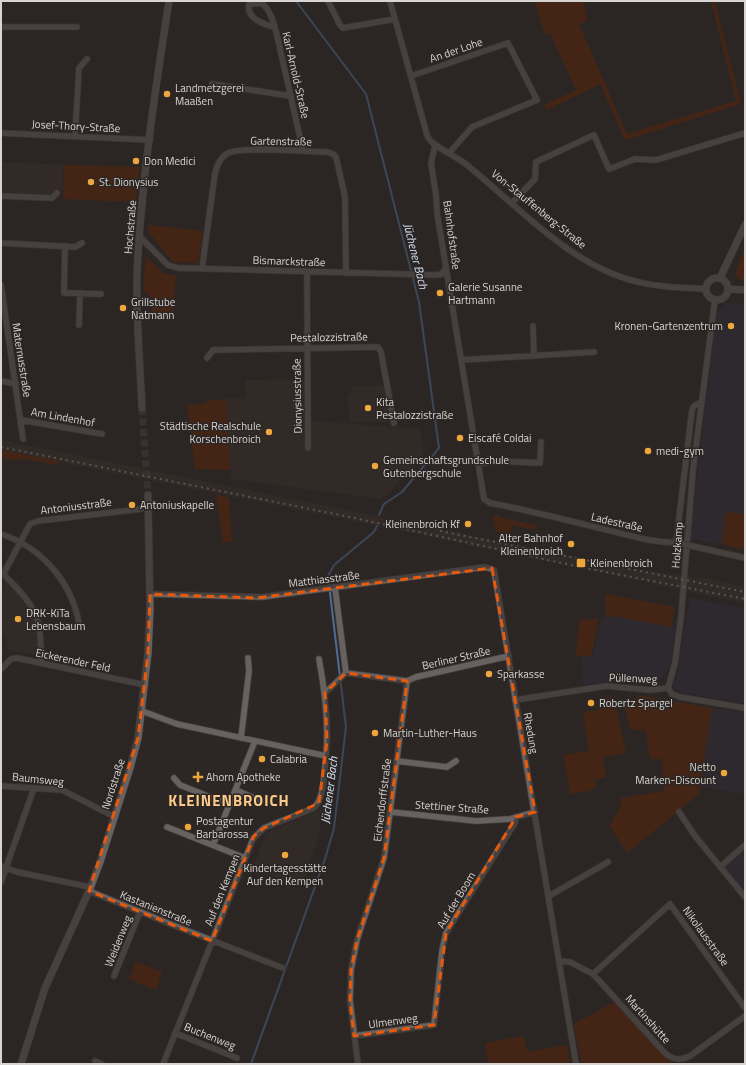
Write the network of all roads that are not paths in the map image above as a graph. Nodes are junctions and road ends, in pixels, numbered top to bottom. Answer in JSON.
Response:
{"nodes":[{"id":1,"x":169,"y":1,"type":"edge"},
{"id":2,"x":328,"y":1,"type":"edge"},
{"id":3,"x":390,"y":1,"type":"edge"},
{"id":4,"x":395,"y":19,"type":"junction"},
{"id":5,"x":1,"y":27,"type":"edge"},
{"id":6,"x":77,"y":27,"type":"dead end"},
{"id":7,"x":274,"y":27,"type":"junction"},
{"id":8,"x":87,"y":59,"type":"dead end"},
{"id":9,"x":411,"y":76,"type":"junction"},
{"id":10,"x":212,"y":84,"type":"dead end"},
{"id":11,"x":291,"y":96,"type":"junction"},
{"id":12,"x":1,"y":133,"type":"edge"},
{"id":13,"x":745,"y":133,"type":"edge"},
{"id":14,"x":74,"y":136,"type":"junction"},
{"id":15,"x":150,"y":140,"type":"junction"},
{"id":16,"x":435,"y":146,"type":"junction"},
{"id":17,"x":303,"y":151,"type":"junction"},
{"id":18,"x":450,"y":152,"type":"junction"},
{"id":19,"x":57,"y":193,"type":"dead end"},
{"id":20,"x":1,"y":196,"type":"edge"},
{"id":21,"x":512,"y":202,"type":"junction"},
{"id":22,"x":745,"y":225,"type":"edge"},
{"id":23,"x":140,"y":237,"type":"junction"},
{"id":24,"x":1,"y":243,"type":"edge"},
{"id":25,"x":82,"y":243,"type":"dead end"},
{"id":26,"x":65,"y":246,"type":"junction"},
{"id":27,"x":446,"y":267,"type":"junction"},
{"id":28,"x":202,"y":269,"type":"junction"},
{"id":29,"x":306,"y":272,"type":"junction"},
{"id":30,"x":346,"y":273,"type":"junction"},
{"id":31,"x":720,"y":278,"type":"junction"},
{"id":32,"x":1,"y":285,"type":"edge"},
{"id":33,"x":706,"y":289,"type":"junction"},
{"id":34,"x":728,"y":289,"type":"junction"},
{"id":35,"x":745,"y":290,"type":"edge"},
{"id":36,"x":80,"y":293,"type":"junction"},
{"id":37,"x":101,"y":294,"type":"dead end"},
{"id":38,"x":715,"y":299,"type":"junction"},
{"id":39,"x":79,"y":325,"type":"dead end"},
{"id":40,"x":533,"y":326,"type":"dead end"},
{"id":41,"x":307,"y":347,"type":"junction"},
{"id":42,"x":594,"y":352,"type":"dead end"},
{"id":43,"x":534,"y":356,"type":"junction"},
{"id":44,"x":207,"y":358,"type":"dead end"},
{"id":45,"x":461,"y":360,"type":"junction"},
{"id":46,"x":1,"y":382,"type":"edge"},
{"id":47,"x":16,"y":384,"type":"junction"},
{"id":48,"x":700,"y":403,"type":"junction"},
{"id":49,"x":142,"y":408,"type":"tunnel mouth"},
{"id":50,"x":21,"y":420,"type":"junction"},
{"id":51,"x":394,"y":423,"type":"dead end"},
{"id":52,"x":102,"y":434,"type":"dead end"},
{"id":53,"x":23,"y":439,"type":"dead end"},
{"id":54,"x":541,"y":442,"type":"dead end"},
{"id":55,"x":308,"y":448,"type":"dead end"},
{"id":56,"x":478,"y":464,"type":"junction"},
{"id":57,"x":148,"y":495,"type":"tunnel mouth"},
{"id":58,"x":487,"y":501,"type":"joint"},
{"id":59,"x":141,"y":509,"type":"dead end"},
{"id":60,"x":1,"y":534,"type":"edge"},
{"id":61,"x":20,"y":542,"type":"junction"},
{"id":62,"x":679,"y":543,"type":"junction"},
{"id":63,"x":745,"y":558,"type":"edge"},
{"id":64,"x":495,"y":574,"type":"joint"},
{"id":65,"x":334,"y":589,"type":"junction"},
{"id":66,"x":150,"y":594,"type":"junction"},
{"id":67,"x":79,"y":623,"type":"dead end"},
{"id":68,"x":509,"y":656,"type":"junction"},
{"id":69,"x":248,"y":658,"type":"dead end"},
{"id":70,"x":319,"y":659,"type":"dead end"},
{"id":71,"x":41,"y":663,"type":"junction"},
{"id":72,"x":1,"y":670,"type":"edge"},
{"id":73,"x":345,"y":674,"type":"junction"},
{"id":74,"x":407,"y":681,"type":"junction"},
{"id":75,"x":145,"y":685,"type":"junction"},
{"id":76,"x":668,"y":688,"type":"junction"},
{"id":77,"x":326,"y":693,"type":"junction"},
{"id":78,"x":515,"y":700,"type":"junction"},
{"id":79,"x":745,"y":708,"type":"edge"},
{"id":80,"x":142,"y":711,"type":"junction"},
{"id":81,"x":241,"y":738,"type":"junction"},
{"id":82,"x":255,"y":741,"type":"junction"},
{"id":83,"x":326,"y":756,"type":"junction"},
{"id":84,"x":396,"y":761,"type":"junction"},
{"id":85,"x":456,"y":761,"type":"dead end"},
{"id":86,"x":174,"y":778,"type":"dead end"},
{"id":87,"x":1,"y":786,"type":"edge"},
{"id":88,"x":34,"y":788,"type":"junction"},
{"id":89,"x":236,"y":790,"type":"junction"},
{"id":90,"x":261,"y":801,"type":"dead end"},
{"id":91,"x":230,"y":805,"type":"junction"},
{"id":92,"x":390,"y":812,"type":"junction"},
{"id":93,"x":535,"y":812,"type":"junction"},
{"id":94,"x":679,"y":812,"type":"dead end"},
{"id":95,"x":115,"y":817,"type":"junction"},
{"id":96,"x":516,"y":817,"type":"junction"},
{"id":97,"x":167,"y":827,"type":"dead end"},
{"id":98,"x":213,"y":845,"type":"junction"},
{"id":99,"x":745,"y":845,"type":"edge"},
{"id":100,"x":245,"y":858,"type":"junction"},
{"id":101,"x":608,"y":862,"type":"dead end"},
{"id":102,"x":720,"y":866,"type":"junction"},
{"id":103,"x":3,"y":867,"type":"edge"},
{"id":104,"x":1,"y":882,"type":"edge"},
{"id":105,"x":90,"y":889,"type":"junction"},
{"id":106,"x":549,"y":896,"type":"junction"},
{"id":107,"x":745,"y":897,"type":"edge"},
{"id":108,"x":140,"y":912,"type":"junction"},
{"id":109,"x":212,"y":941,"type":"junction"},
{"id":110,"x":559,"y":961,"type":"junction"},
{"id":111,"x":283,"y":968,"type":"dead end"},
{"id":112,"x":593,"y":974,"type":"junction"},
{"id":113,"x":114,"y":976,"type":"dead end"},
{"id":114,"x":745,"y":1008,"type":"edge"},
{"id":115,"x":745,"y":1016,"type":"edge"},
{"id":116,"x":434,"y":1024,"type":"joint"},
{"id":117,"x":175,"y":1033,"type":"junction"},
{"id":118,"x":354,"y":1036,"type":"junction"},
{"id":119,"x":237,"y":1058,"type":"dead end"},
{"id":120,"x":95,"y":1061,"type":"dead end"},
{"id":121,"x":21,"y":1064,"type":"edge"},
{"id":122,"x":102,"y":1064,"type":"edge"},
{"id":123,"x":162,"y":1064,"type":"edge"},
{"id":124,"x":358,"y":1064,"type":"edge"},
{"id":125,"x":576,"y":1064,"type":"edge"}],
"edges":[{"from":1,"to":15,"type":"street","name":"Hochstraße"},
{"from":2,"to":4,"type":"street"},
{"from":3,"to":4,"type":"street"},
{"from":4,"to":9,"type":"street"},
{"from":5,"to":6,"type":"street"},
{"from":7,"to":7,"type":"street","name":"Karl-Arnold-Straße"},
{"from":7,"to":11,"type":"street","name":"Karl-Arnold-Straße"},
{"from":8,"to":14,"type":"street"},
{"from":9,"to":16,"type":"street"},
{"from":9,"to":18,"type":"street","name":"An der Lohe"},
{"from":10,"to":11,"type":"street"},
{"from":11,"to":17,"type":"street","name":"Karl-Arnold-Straße"},
{"from":12,"to":14,"type":"street","name":"Josef-Thory-Straße"},
{"from":13,"to":21,"type":"street"},
{"from":14,"to":15,"type":"street","name":"Josef-Thory-Straße"},
{"from":15,"to":23,"type":"street","name":"Hochstraße"},
{"from":16,"to":18,"type":"street","name":"Von-Stauffenberg-Straße"},
{"from":16,"to":27,"type":"street","name":"Bahnhofstraße"},
{"from":17,"to":28,"type":"street","name":"Gartenstraße"},
{"from":17,"to":30,"type":"street","name":"Gartenstraße"},
{"from":18,"to":21,"type":"street","name":"Von-Stauffenberg-Straße"},
{"from":19,"to":20,"type":"street"},
{"from":21,"to":33,"type":"street","name":"Von-Stauffenberg-Straße"},
{"from":22,"to":31,"type":"street"},
{"from":23,"to":28,"type":"street","name":"Bismarckstraße"},
{"from":23,"to":49,"type":"street","name":"Hochstraße"},
{"from":24,"to":26,"type":"street"},
{"from":25,"to":26,"type":"street"},
{"from":26,"to":36,"type":"street"},
{"from":27,"to":30,"type":"street","name":"Bismarckstraße"},
{"from":27,"to":45,"type":"street","name":"Bahnhofstraße"},
{"from":28,"to":29,"type":"street","name":"Bismarckstraße"},
{"from":29,"to":30,"type":"street","name":"Bismarckstraße"},
{"from":29,"to":41,"type":"street","name":"Dionysiusstraße"},
{"from":31,"to":33,"type":"street"},
{"from":31,"to":34,"type":"street"},
{"from":32,"to":47,"type":"street","name":"Maternusstraße"},
{"from":33,"to":38,"type":"street"},
{"from":34,"to":35,"type":"street"},
{"from":34,"to":38,"type":"street"},
{"from":36,"to":37,"type":"street"},
{"from":36,"to":39,"type":"street"},
{"from":38,"to":48,"type":"street","name":"Holzkamp"},
{"from":40,"to":43,"type":"street"},
{"from":41,"to":44,"type":"street","name":"Pestalozzistraße"},
{"from":41,"to":51,"type":"street","name":"Pestalozzistraße"},
{"from":41,"to":55,"type":"street","name":"Dionysiusstraße"},
{"from":42,"to":43,"type":"street"},
{"from":43,"to":45,"type":"street"},
{"from":45,"to":56,"type":"street","name":"Bahnhofstraße"},
{"from":46,"to":47,"type":"street"},
{"from":47,"to":50,"type":"street","name":"Maternusstraße"},
{"from":48,"to":62,"type":"street","name":"Holzkamp"},
{"from":48,"to":76,"type":"street","name":"Holzkamp"},
{"from":50,"to":52,"type":"street","name":"Am Lindenhof"},
{"from":50,"to":53,"type":"street","name":"Maternusstraße"},
{"from":54,"to":56,"type":"street"},
{"from":56,"to":58,"type":"street","name":"Bahnhofstraße"},
{"from":57,"to":66,"type":"street","name":"Nordstraße"},
{"from":58,"to":62,"type":"street","name":"Ladestraße"},
{"from":59,"to":61,"type":"street","name":"Antoniusstraße"},
{"from":60,"to":61,"type":"street"},
{"from":61,"to":67,"type":"street"},
{"from":61,"to":71,"type":"street","name":"Antoniusstraße"},
{"from":62,"to":63,"type":"street","name":"Ladestraße","bridge":true},
{"from":64,"to":65,"type":"street","name":"Matthiasstraße"},
{"from":64,"to":68,"type":"street","name":"Rhedung"},
{"from":65,"to":66,"type":"street","name":"Matthiasstraße"},
{"from":65,"to":73,"type":"street"},
{"from":66,"to":75,"type":"street","name":"Nordstraße"},
{"from":68,"to":74,"type":"street","name":"Berliner Straße"},
{"from":68,"to":78,"type":"street","name":"Rhedung"},
{"from":69,"to":81,"type":"street"},
{"from":70,"to":77,"type":"street","name":"Auf den Kempen"},
{"from":71,"to":72,"type":"street","name":"Eickerender Feld"},
{"from":71,"to":75,"type":"street","name":"Eickerender Feld"},
{"from":73,"to":74,"type":"street"},
{"from":73,"to":77,"type":"street"},
{"from":74,"to":84,"type":"street","name":"Eichendorffstraße"},
{"from":75,"to":80,"type":"street","name":"Nordstraße"},
{"from":76,"to":78,"type":"street","name":"Püllenweg"},
{"from":76,"to":79,"type":"street","name":"Püllenweg"},
{"from":77,"to":83,"type":"street","name":"Auf den Kempen"},
{"from":78,"to":93,"type":"street","name":"Rhedung"},
{"from":80,"to":81,"type":"street"},
{"from":80,"to":95,"type":"street","name":"Nordstraße"},
{"from":81,"to":82,"type":"street"},
{"from":82,"to":83,"type":"street"},
{"from":82,"to":89,"type":"street"},
{"from":83,"to":100,"type":"street","name":"Auf den Kempen"},
{"from":84,"to":85,"type":"street"},
{"from":84,"to":92,"type":"street","name":"Eichendorffstraße"},
{"from":86,"to":91,"type":"street"},
{"from":87,"to":88,"type":"street","name":"Baumsweg"},
{"from":88,"to":95,"type":"street","name":"Baumsweg"},
{"from":88,"to":103,"type":"street"},
{"from":89,"to":90,"type":"street"},
{"from":89,"to":91,"type":"street"},
{"from":91,"to":98,"type":"street"},
{"from":92,"to":96,"type":"street","name":"Stettiner Straße"},
{"from":92,"to":118,"type":"street","name":"Eichendorffstraße"},
{"from":93,"to":96,"type":"street","name":"Stettiner Straße"},
{"from":93,"to":106,"type":"street","name":"Rhedung"},
{"from":94,"to":102,"type":"street"},
{"from":95,"to":105,"type":"street","name":"Nordstraße"},
{"from":96,"to":116,"type":"street","name":"Auf der Boom"},
{"from":97,"to":98,"type":"street"},
{"from":98,"to":100,"type":"street"},
{"from":99,"to":102,"type":"street"},
{"from":100,"to":109,"type":"street","name":"Auf den Kempen"},
{"from":101,"to":106,"type":"street"},
{"from":102,"to":107,"type":"street"},
{"from":103,"to":104,"type":"street"},
{"from":103,"to":105,"type":"street","name":"Kastanienstraße"},
{"from":105,"to":108,"type":"street","name":"Kastanienstraße"},
{"from":105,"to":121,"type":"street","name":"Nordstraße"},
{"from":106,"to":110,"type":"street","name":"Rhedung"},
{"from":108,"to":109,"type":"street","name":"Kastanienstraße"},
{"from":108,"to":113,"type":"street","name":"Weidenweg"},
{"from":109,"to":111,"type":"street","name":"Kastanienstraße"},
{"from":109,"to":117,"type":"street","name":"Auf den Kempen"},
{"from":110,"to":112,"type":"street","name":"Martinshütte"},
{"from":110,"to":125,"type":"street","name":"Rhedung"},
{"from":112,"to":114,"type":"street","name":"Nikolausstraße"},
{"from":112,"to":115,"type":"street","name":"Martinshütte"},
{"from":116,"to":118,"type":"street","name":"Ulmenweg"},
{"from":117,"to":119,"type":"street","name":"Buchenweg"},
{"from":117,"to":123,"type":"street","name":"Auf den Kempen"},
{"from":118,"to":124,"type":"street","name":"Eichendorffstraße"},
{"from":120,"to":122,"type":"street"}]}
